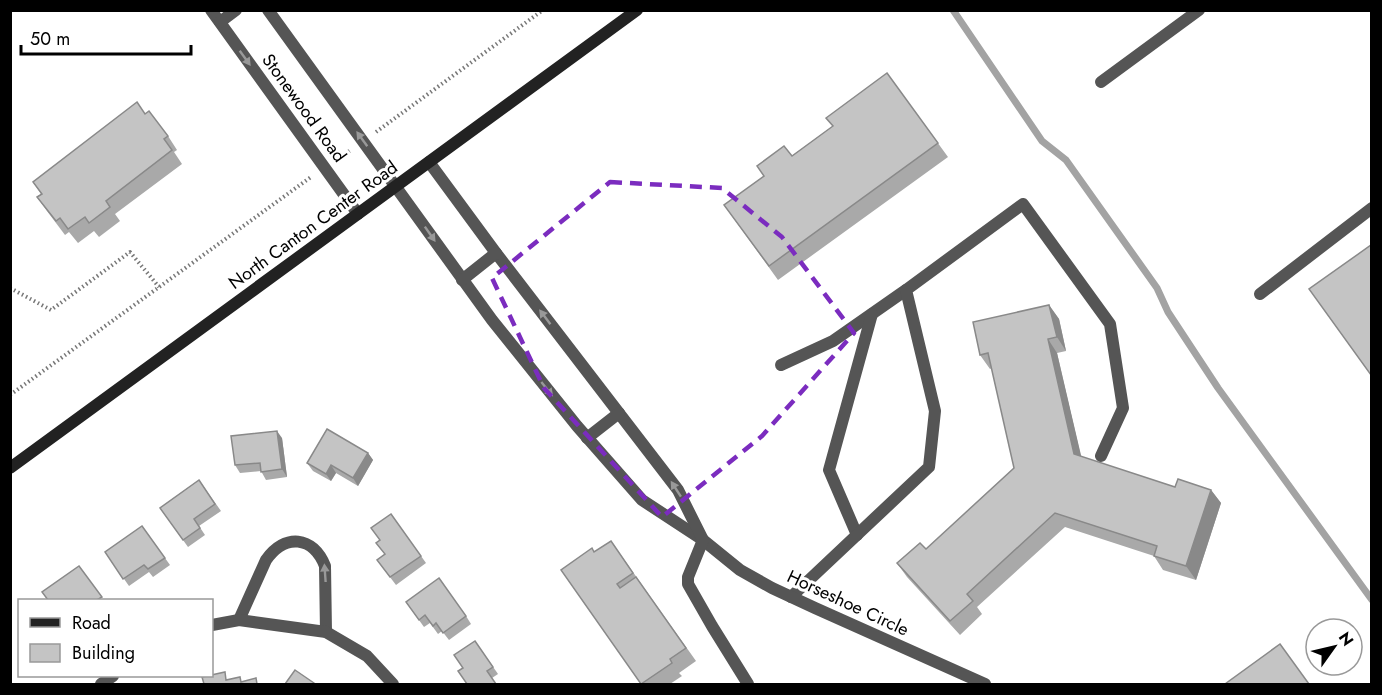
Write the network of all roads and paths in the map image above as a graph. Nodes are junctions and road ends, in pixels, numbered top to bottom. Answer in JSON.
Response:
{"nodes":[{"id":1,"x":211,"y":10,"type":"edge"},
{"id":2,"x":236,"y":10,"type":"edge"},
{"id":3,"x":268,"y":10,"type":"edge"},
{"id":4,"x":543,"y":10,"type":"edge"},
{"id":5,"x":637,"y":10,"type":"edge"},
{"id":6,"x":1199,"y":10,"type":"edge"},
{"id":7,"x":220,"y":22,"type":"junction"},
{"id":8,"x":1101,"y":82,"type":"dead end"},
{"id":9,"x":364,"y":142,"type":"junction"},
{"id":10,"x":429,"y":162,"type":"junction"},
{"id":11,"x":325,"y":167,"type":"junction"},
{"id":12,"x":396,"y":186,"type":"junction"},
{"id":13,"x":1371,"y":208,"type":"edge"},
{"id":14,"x":358,"y":214,"type":"junction"},
{"id":15,"x":496,"y":253,"type":"junction"},
{"id":16,"x":462,"y":280,"type":"junction"},
{"id":17,"x":159,"y":287,"type":"junction"},
{"id":18,"x":10,"y":288,"type":"edge"},
{"id":19,"x":906,"y":290,"type":"junction"},
{"id":20,"x":1260,"y":294,"type":"dead end"},
{"id":21,"x":872,"y":314,"type":"junction"},
{"id":22,"x":781,"y":365,"type":"dead end"},
{"id":23,"x":10,"y":395,"type":"edge"},
{"id":24,"x":619,"y":413,"type":"junction"},
{"id":25,"x":587,"y":438,"type":"junction"},
{"id":26,"x":1101,"y":456,"type":"dead end"},
{"id":27,"x":10,"y":468,"type":"edge"},
{"id":28,"x":856,"y":535,"type":"junction"},
{"id":29,"x":704,"y":540,"type":"junction"},
{"id":30,"x":791,"y":597,"type":"junction"},
{"id":31,"x":239,"y":620,"type":"junction"},
{"id":32,"x":213,"y":625,"type":"edge"},
{"id":33,"x":326,"y":632,"type":"junction"},
{"id":34,"x":393,"y":684,"type":"edge"},
{"id":35,"x":748,"y":684,"type":"edge"},
{"id":36,"x":985,"y":684,"type":"edge"}],
"edges":[{"from":1,"to":7,"type":"street","name":"Stonewood Road"},
{"from":2,"to":7,"type":"street"},
{"from":9,"to":3,"type":"street","name":"Stonewood Road","one_way":true},
{"from":4,"to":9,"type":"path"},
{"from":5,"to":10,"type":"main road","name":"North Canton Center Road"},
{"from":6,"to":8,"type":"street"},
{"from":7,"to":11,"type":"street","name":"Stonewood Road","one_way":true},
{"from":9,"to":11,"type":"path"},
{"from":9,"to":12,"type":"street","name":"Stonewood Road"},
{"from":10,"to":12,"type":"main road","name":"North Canton Center Road"},
{"from":10,"to":15,"type":"street","name":"Horseshoe Circle"},
{"from":11,"to":14,"type":"street","name":"Stonewood Road"},
{"from":11,"to":17,"type":"path"},
{"from":12,"to":14,"type":"main road","name":"North Canton Center Road"},
{"from":12,"to":16,"type":"street","name":"Horseshoe Circle","one_way":true},
{"from":13,"to":20,"type":"street"},
{"from":14,"to":27,"type":"main road","name":"North Canton Center Road"},
{"from":15,"to":16,"type":"street"},
{"from":24,"to":15,"type":"street","name":"Horseshoe Circle","one_way":true},
{"from":16,"to":25,"type":"street","name":"Horseshoe Circle","one_way":true},
{"from":17,"to":18,"type":"path"},
{"from":17,"to":23,"type":"path"},
{"from":19,"to":21,"type":"street"},
{"from":19,"to":26,"type":"street"},
{"from":19,"to":28,"type":"street"},
{"from":21,"to":22,"type":"street"},
{"from":21,"to":28,"type":"street"},
{"from":24,"to":25,"type":"street"},
{"from":29,"to":24,"type":"street","name":"Horseshoe Circle","one_way":true},
{"from":25,"to":29,"type":"street","name":"Horseshoe Circle"},
{"from":28,"to":30,"type":"street"},
{"from":29,"to":30,"type":"street","name":"Horseshoe Circle"},
{"from":29,"to":35,"type":"street"},
{"from":30,"to":36,"type":"street","name":"Horseshoe Circle"},
{"from":31,"to":32,"type":"street"},
{"from":31,"to":33,"type":"street"},
{"from":33,"to":31,"type":"street","one_way":true},
{"from":33,"to":34,"type":"street"}]}
